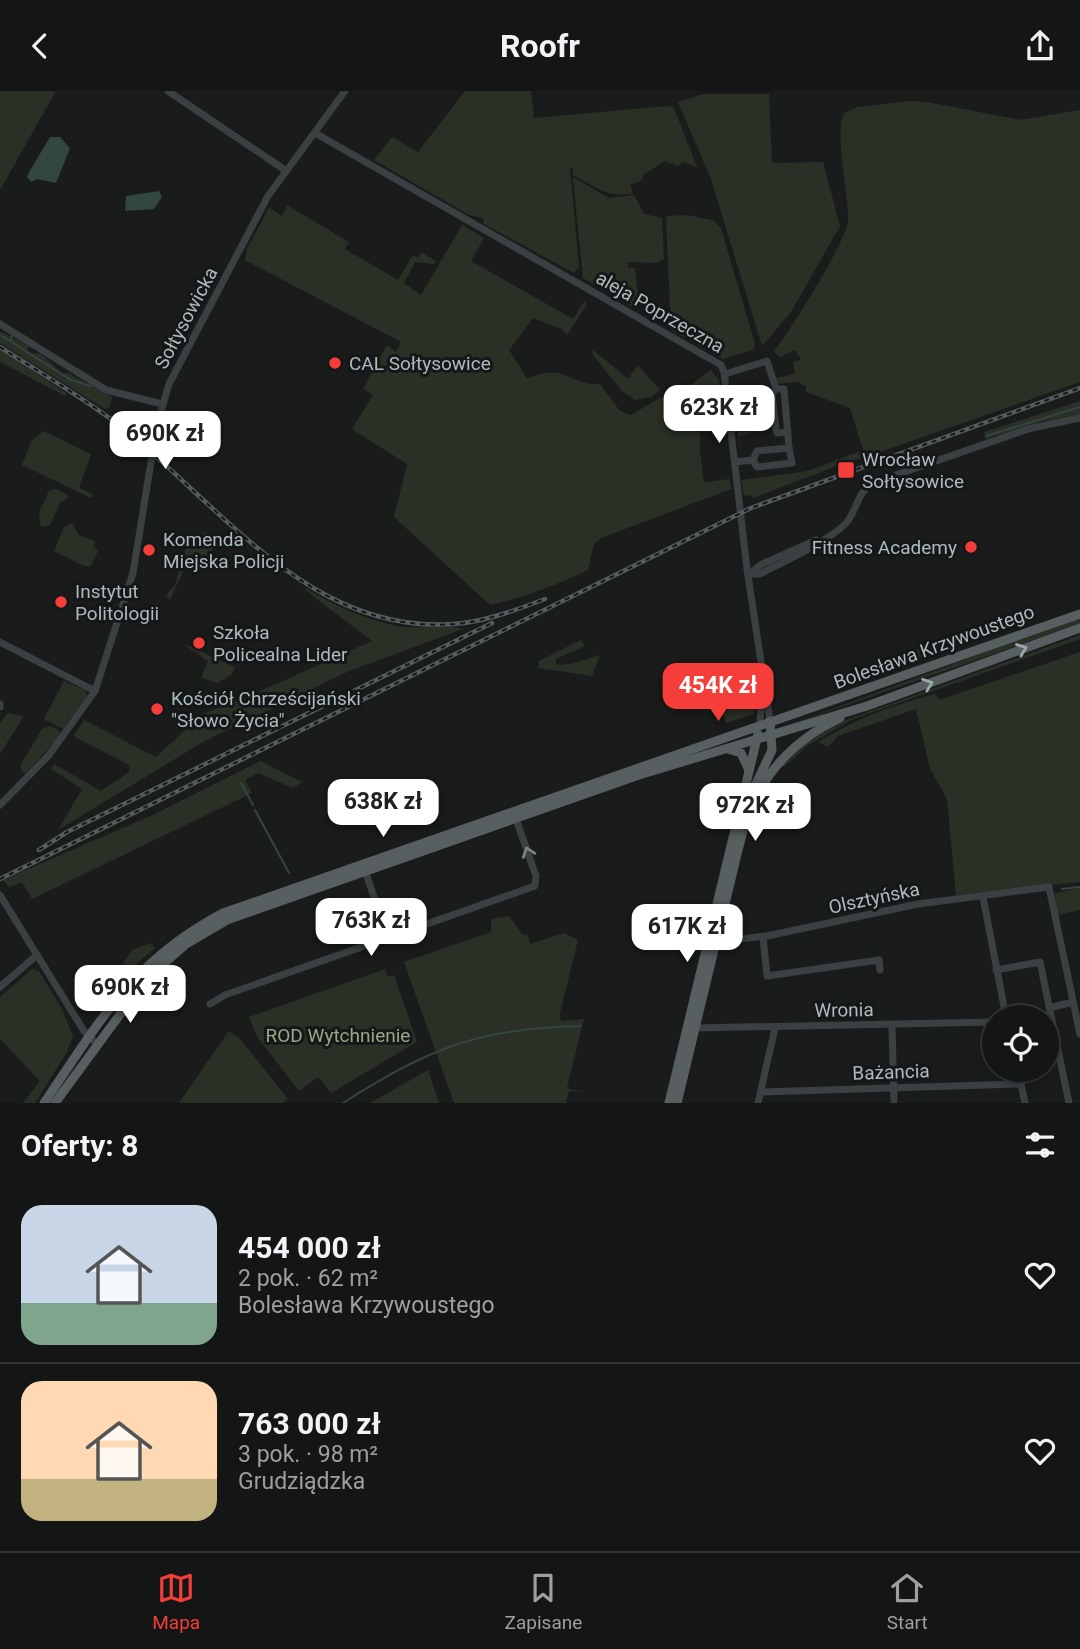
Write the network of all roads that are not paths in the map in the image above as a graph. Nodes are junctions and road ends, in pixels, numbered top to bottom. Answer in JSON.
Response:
{"nodes":[{"id":1,"x":168,"y":91,"type":"edge"},
{"id":2,"x":345,"y":91,"type":"edge"},
{"id":3,"x":315,"y":133,"type":"junction"},
{"id":4,"x":285,"y":170,"type":"junction"},
{"id":5,"x":0,"y":324,"type":"edge"},
{"id":6,"x":724,"y":374,"type":"junction"},
{"id":7,"x":776,"y":389,"type":"junction"},
{"id":8,"x":162,"y":404,"type":"junction"},
{"id":9,"x":1080,"y":418,"type":"edge"},
{"id":10,"x":788,"y":432,"type":"junction"},
{"id":11,"x":789,"y":447,"type":"junction"},
{"id":12,"x":753,"y":460,"type":"junction"},
{"id":13,"x":735,"y":462,"type":"junction"},
{"id":14,"x":824,"y":537,"type":"junction"},
{"id":15,"x":745,"y":551,"type":"junction"},
{"id":16,"x":762,"y":564,"type":"junction"},
{"id":17,"x":748,"y":574,"type":"junction"},
{"id":18,"x":760,"y":574,"type":"junction"},
{"id":19,"x":751,"y":591,"type":"junction"},
{"id":20,"x":1080,"y":614,"type":"edge"},
{"id":21,"x":1080,"y":628,"type":"edge"},
{"id":22,"x":0,"y":642,"type":"edge"},
{"id":23,"x":762,"y":671,"type":"junction"},
{"id":24,"x":95,"y":691,"type":"junction"},
{"id":25,"x":867,"y":706,"type":"junction"},
{"id":26,"x":770,"y":722,"type":"junction"},
{"id":27,"x":760,"y":725,"type":"junction"},
{"id":28,"x":771,"y":735,"type":"junction"},
{"id":29,"x":757,"y":739,"type":"junction"},
{"id":30,"x":723,"y":749,"type":"junction"},
{"id":31,"x":748,"y":769,"type":"junction"},
{"id":32,"x":1,"y":803,"type":"edge"},
{"id":33,"x":749,"y":809,"type":"junction"},
{"id":34,"x":516,"y":819,"type":"junction"},
{"id":35,"x":364,"y":867,"type":"junction"},
{"id":36,"x":0,"y":895,"type":"edge"},
{"id":37,"x":983,"y":897,"type":"junction"},
{"id":38,"x":388,"y":937,"type":"junction"},
{"id":39,"x":763,"y":937,"type":"junction"},
{"id":40,"x":712,"y":942,"type":"junction"},
{"id":41,"x":37,"y":955,"type":"junction"},
{"id":42,"x":880,"y":969,"type":"dead end"},
{"id":43,"x":996,"y":970,"type":"junction"},
{"id":44,"x":0,"y":987,"type":"edge"},
{"id":45,"x":1073,"y":1002,"type":"junction"},
{"id":46,"x":210,"y":1004,"type":"dead end"},
{"id":47,"x":1003,"y":1005,"type":"edge"},
{"id":48,"x":1048,"y":1005,"type":"edge"},
{"id":49,"x":1059,"y":1006,"type":"edge"},
{"id":50,"x":982,"y":1022,"type":"edge"},
{"id":51,"x":892,"y":1025,"type":"junction"},
{"id":52,"x":695,"y":1028,"type":"junction"},
{"id":53,"x":775,"y":1028,"type":"junction"},
{"id":54,"x":1080,"y":1034,"type":"edge"},
{"id":55,"x":93,"y":1041,"type":"junction"},
{"id":56,"x":1059,"y":1056,"type":"edge"},
{"id":57,"x":1021,"y":1084,"type":"joint"},
{"id":58,"x":894,"y":1088,"type":"junction"},
{"id":59,"x":761,"y":1091,"type":"junction"},
{"id":60,"x":44,"y":1103,"type":"edge"},
{"id":61,"x":55,"y":1103,"type":"edge"},
{"id":62,"x":669,"y":1103,"type":"edge"},
{"id":63,"x":677,"y":1103,"type":"edge"},
{"id":64,"x":758,"y":1103,"type":"edge"},
{"id":65,"x":894,"y":1103,"type":"edge"},
{"id":66,"x":1025,"y":1103,"type":"edge"},
{"id":67,"x":1069,"y":1103,"type":"edge"}],
"edges":[{"from":1,"to":4,"type":"street"},
{"from":2,"to":3,"type":"street","name":"Sołtysowicka"},
{"from":3,"to":4,"type":"street","name":"Sołtysowicka"},
{"from":3,"to":6,"type":"street","name":"aleja Poprzeczna"},
{"from":4,"to":8,"type":"street","name":"Sołtysowicka"},
{"from":5,"to":8,"type":"street"},
{"from":6,"to":7,"type":"street"},
{"from":6,"to":13,"type":"street","name":"aleja Poprzeczna"},
{"from":7,"to":10,"type":"street"},
{"from":7,"to":10,"type":"street"},
{"from":8,"to":24,"type":"street","name":"Sołtysowicka"},
{"from":9,"to":14,"type":"street"},
{"from":10,"to":11,"type":"street"},
{"from":11,"to":12,"type":"street"},
{"from":11,"to":12,"type":"street"},
{"from":12,"to":13,"type":"street"},
{"from":13,"to":15,"type":"street","name":"aleja Poprzeczna"},
{"from":14,"to":16,"type":"street"},
{"from":14,"to":18,"type":"street"},
{"from":15,"to":16,"type":"street"},
{"from":15,"to":17,"type":"street","name":"aleja Poprzeczna"},
{"from":16,"to":17,"type":"street"},
{"from":17,"to":18,"type":"street"},
{"from":17,"to":19,"type":"street","name":"aleja Poprzeczna"},
{"from":18,"to":19,"type":"street"},
{"from":19,"to":23,"type":"street","name":"aleja Poprzeczna"},
{"from":20,"to":26,"type":"main road","name":"Bolesława Krzywoustego"},
{"from":25,"to":21,"type":"main road","name":"Bolesława Krzywoustego","one_way":true},
{"from":22,"to":24,"type":"street"},
{"from":23,"to":26,"type":"street","name":"aleja Poprzeczna"},
{"from":23,"to":27,"type":"street","name":"aleja Poprzeczna"},
{"from":24,"to":32,"type":"street","name":"Sołtysowicka"},
{"from":25,"to":28,"type":"main road","name":"Bolesława Krzywoustego"},
{"from":25,"to":33,"type":"main road"},
{"from":26,"to":27,"type":"main road","name":"Bolesława Krzywoustego"},
{"from":26,"to":28,"type":"main road"},
{"from":27,"to":29,"type":"main road"},
{"from":27,"to":35,"type":"main road","name":"Bolesława Krzywoustego"},
{"from":28,"to":29,"type":"main road","name":"Bolesława Krzywoustego"},
{"from":28,"to":33,"type":"main road"},
{"from":29,"to":30,"type":"main road","name":"Bolesława Krzywoustego"},
{"from":29,"to":31,"type":"main road"},
{"from":30,"to":31,"type":"main road"},
{"from":30,"to":34,"type":"main road","name":"Bolesława Krzywoustego"},
{"from":31,"to":40,"type":"main road"},
{"from":33,"to":40,"type":"main road"},
{"from":34,"to":35,"type":"main road","name":"Bolesława Krzywoustego"},
{"from":38,"to":34,"type":"street","one_way":true},
{"from":35,"to":38,"type":"street"},
{"from":35,"to":55,"type":"main road","name":"Bolesława Krzywoustego"},
{"from":36,"to":41,"type":"street"},
{"from":37,"to":39,"type":"street","name":"Olsztyńska"},
{"from":37,"to":43,"type":"street"},
{"from":37,"to":45,"type":"street","name":"Olsztyńska"},
{"from":38,"to":46,"type":"street"},
{"from":39,"to":40,"type":"street","name":"Olsztyńska"},
{"from":39,"to":42,"type":"street"},
{"from":40,"to":52,"type":"main road"},
{"from":40,"to":62,"type":"main road"},
{"from":41,"to":44,"type":"street"},
{"from":41,"to":55,"type":"street"},
{"from":43,"to":47,"type":"street"},
{"from":43,"to":48,"type":"street"},
{"from":45,"to":49,"type":"street"},
{"from":45,"to":54,"type":"street"},
{"from":50,"to":51,"type":"street","name":"Wronia"},
{"from":51,"to":53,"type":"street","name":"Wronia"},
{"from":51,"to":58,"type":"street"},
{"from":52,"to":53,"type":"street","name":"Wronia"},
{"from":52,"to":63,"type":"main road"},
{"from":53,"to":59,"type":"street"},
{"from":55,"to":60,"type":"main road"},
{"from":55,"to":61,"type":"main road"},
{"from":56,"to":67,"type":"street"},
{"from":57,"to":58,"type":"street","name":"Bażancia"},
{"from":57,"to":66,"type":"street"},
{"from":58,"to":59,"type":"street","name":"Bażancia"},
{"from":58,"to":65,"type":"street"},
{"from":59,"to":64,"type":"street"}]}
